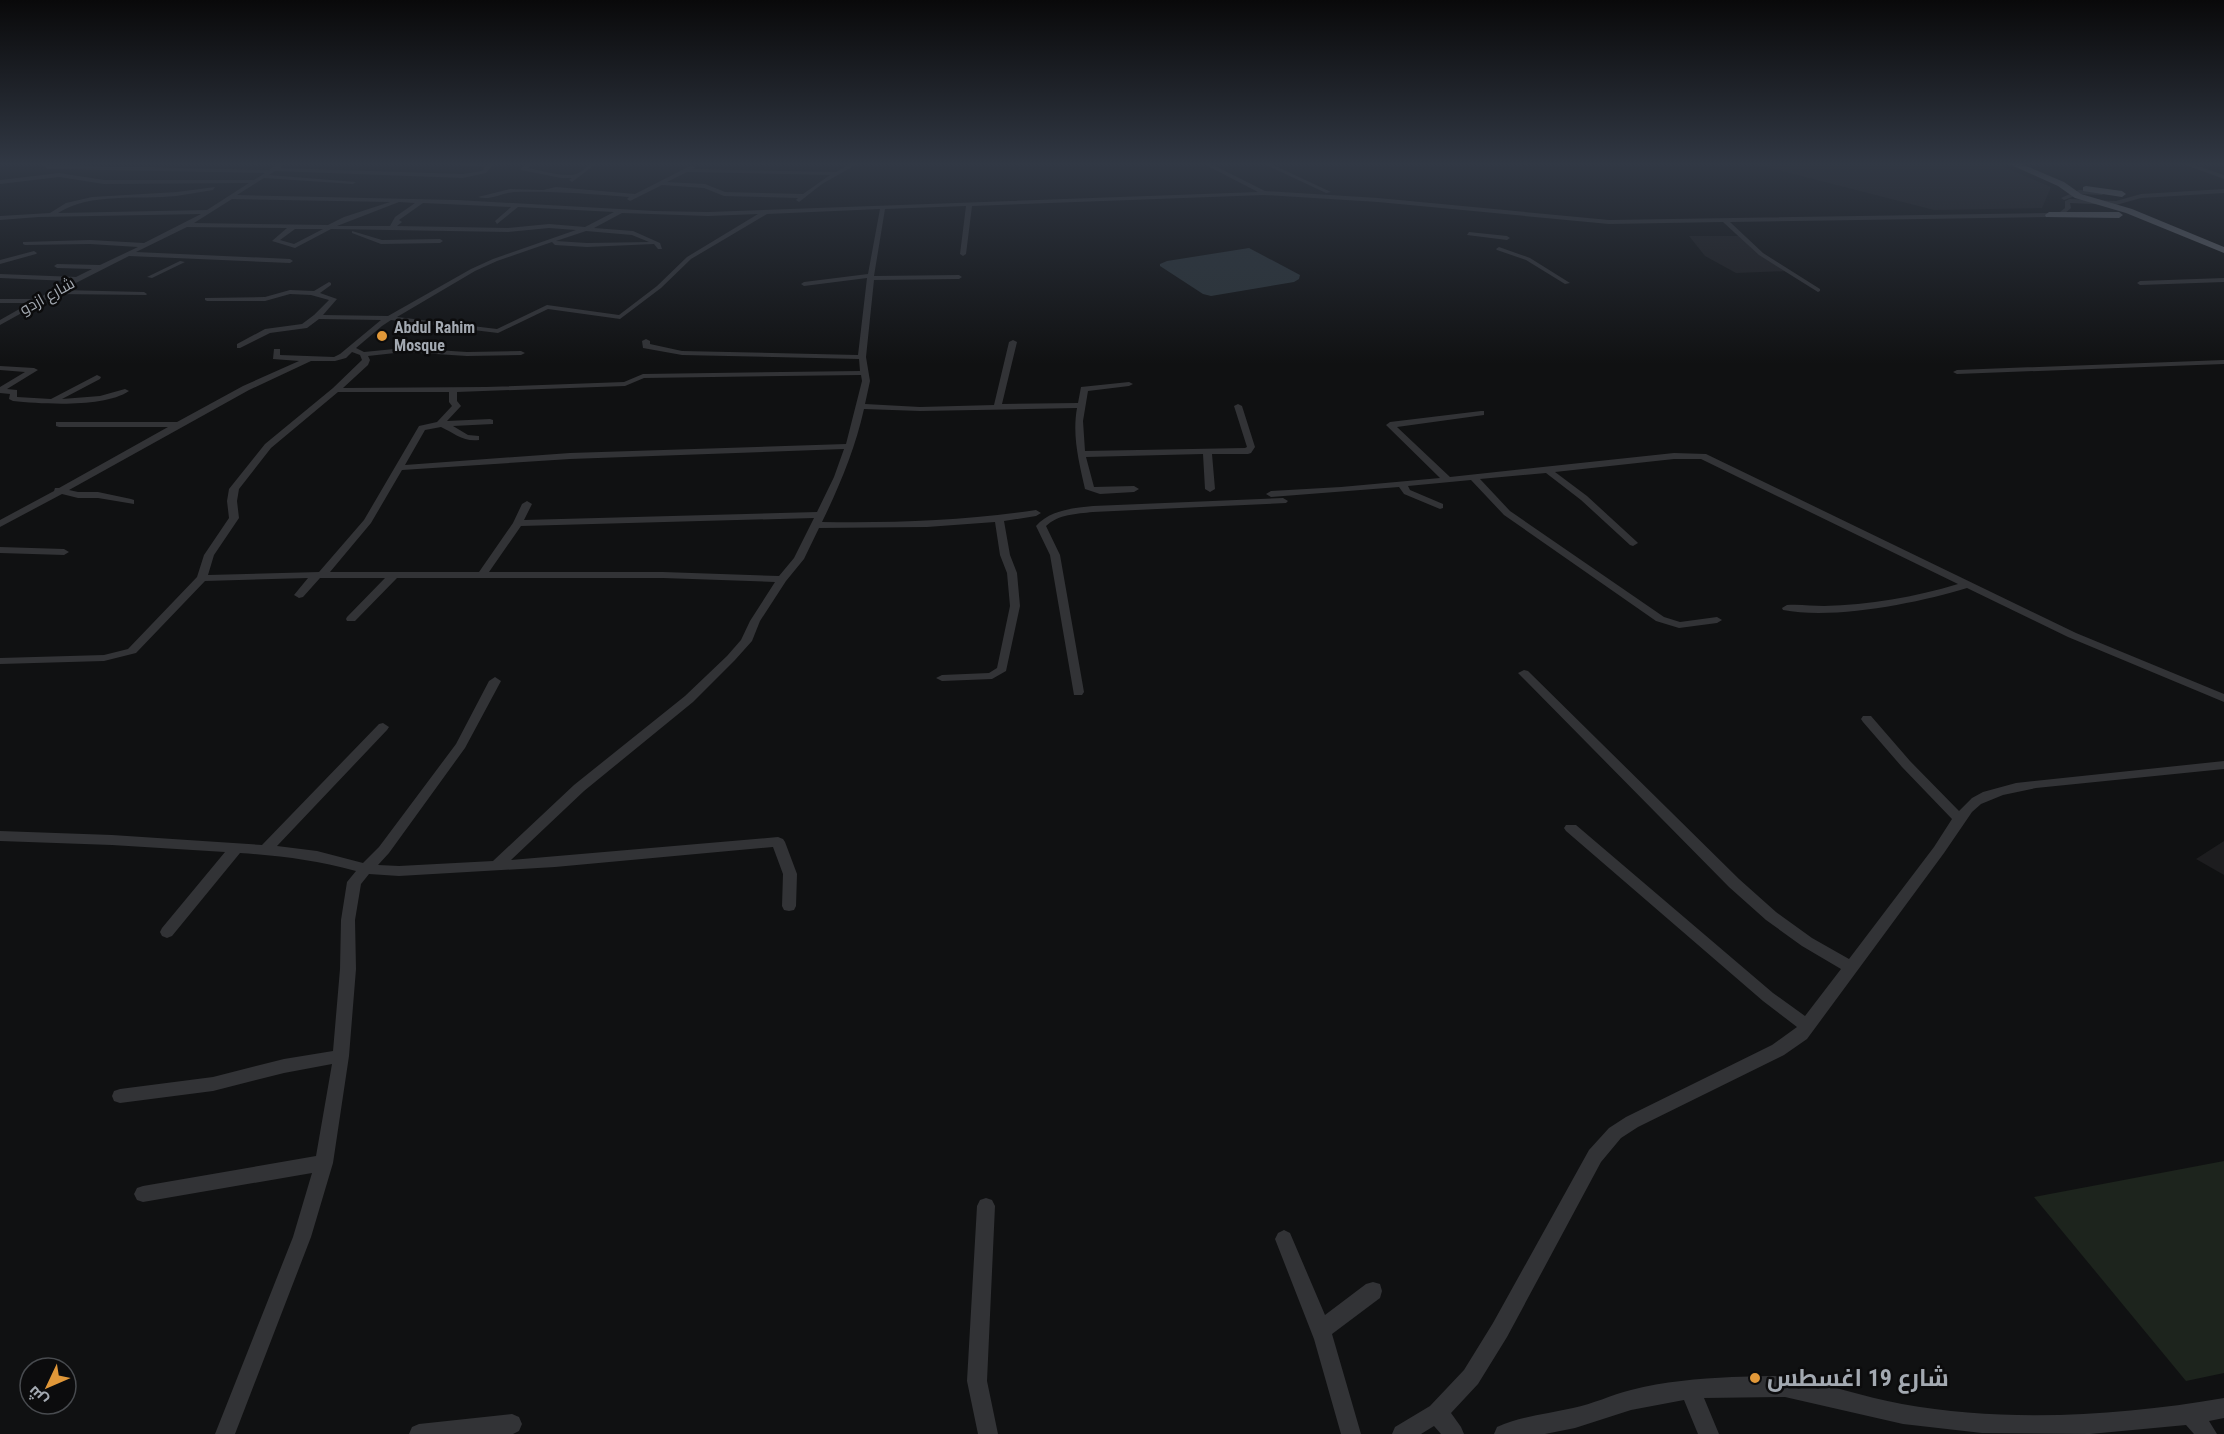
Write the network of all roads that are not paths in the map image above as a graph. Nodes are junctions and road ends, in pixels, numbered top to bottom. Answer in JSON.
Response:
{"nodes":[{"id":1,"x":175,"y":230,"type":"edge"},
{"id":2,"x":289,"y":230,"type":"edge"},
{"id":3,"x":325,"y":230,"type":"edge"},
{"id":4,"x":350,"y":230,"type":"edge"},
{"id":5,"x":460,"y":230,"type":"joint"},
{"id":6,"x":514,"y":230,"type":"edge"},
{"id":7,"x":588,"y":230,"type":"junction"},
{"id":8,"x":735,"y":230,"type":"edge"},
{"id":9,"x":877,"y":230,"type":"edge"},
{"id":10,"x":966,"y":230,"type":"edge"},
{"id":11,"x":1735,"y":230,"type":"edge"},
{"id":12,"x":2173,"y":230,"type":"edge"},
{"id":13,"x":2176,"y":230,"type":"edge"},
{"id":14,"x":2187,"y":230,"type":"edge"},
{"id":15,"x":614,"y":232,"type":"junction"},
{"id":16,"x":2184,"y":233,"type":"junction"},
{"id":17,"x":1469,"y":234,"type":"dead end"},
{"id":18,"x":1507,"y":238,"type":"dead end"},
{"id":19,"x":440,"y":242,"type":"junction"},
{"id":20,"x":550,"y":242,"type":"junction"},
{"id":21,"x":25,"y":243,"type":"dead end"},
{"id":22,"x":590,"y":243,"type":"junction"},
{"id":23,"x":609,"y":244,"type":"junction"},
{"id":24,"x":144,"y":246,"type":"junction"},
{"id":25,"x":429,"y":248,"type":"dead end"},
{"id":26,"x":2224,"y":248,"type":"edge"},
{"id":27,"x":1499,"y":249,"type":"dead end"},
{"id":28,"x":34,"y":252,"type":"dead end"},
{"id":29,"x":127,"y":254,"type":"junction"},
{"id":30,"x":963,"y":254,"type":"dead end"},
{"id":31,"x":231,"y":258,"type":"junction"},
{"id":32,"x":113,"y":261,"type":"junction"},
{"id":33,"x":0,"y":262,"type":"edge"},
{"id":34,"x":182,"y":262,"type":"junction"},
{"id":35,"x":57,"y":266,"type":"dead end"},
{"id":36,"x":100,"y":267,"type":"junction"},
{"id":37,"x":278,"y":268,"type":"dead end"},
{"id":38,"x":0,"y":276,"type":"edge"},
{"id":39,"x":959,"y":276,"type":"dead end"},
{"id":40,"x":150,"y":277,"type":"dead end"},
{"id":41,"x":870,"y":277,"type":"junction"},
{"id":42,"x":77,"y":279,"type":"junction"},
{"id":43,"x":2224,"y":280,"type":"edge"},
{"id":44,"x":1567,"y":283,"type":"dead end"},
{"id":45,"x":2140,"y":283,"type":"dead end"},
{"id":46,"x":329,"y":284,"type":"dead end"},
{"id":47,"x":804,"y":284,"type":"dead end"},
{"id":48,"x":1818,"y":290,"type":"dead end"},
{"id":49,"x":54,"y":292,"type":"junction"},
{"id":50,"x":315,"y":293,"type":"junction"},
{"id":51,"x":144,"y":294,"type":"dead end"},
{"id":52,"x":218,"y":298,"type":"dead end"},
{"id":53,"x":0,"y":301,"type":"edge"},
{"id":54,"x":37,"y":301,"type":"junction"},
{"id":55,"x":317,"y":317,"type":"junction"},
{"id":56,"x":620,"y":317,"type":"junction"},
{"id":57,"x":389,"y":318,"type":"junction"},
{"id":58,"x":0,"y":323,"type":"edge"},
{"id":59,"x":613,"y":324,"type":"dead end"},
{"id":60,"x":646,"y":341,"type":"dead end"},
{"id":61,"x":1013,"y":342,"type":"dead end"},
{"id":62,"x":240,"y":346,"type":"dead end"},
{"id":63,"x":351,"y":349,"type":"junction"},
{"id":64,"x":277,"y":351,"type":"dead end"},
{"id":65,"x":520,"y":353,"type":"dead end"},
{"id":66,"x":363,"y":354,"type":"junction"},
{"id":67,"x":862,"y":357,"type":"junction"},
{"id":68,"x":310,"y":359,"type":"junction"},
{"id":69,"x":2224,"y":362,"type":"edge"},
{"id":70,"x":0,"y":368,"type":"edge"},
{"id":71,"x":1957,"y":372,"type":"dead end"},
{"id":72,"x":865,"y":374,"type":"junction"},
{"id":73,"x":97,"y":377,"type":"dead end"},
{"id":74,"x":1130,"y":384,"type":"dead end"},
{"id":75,"x":453,"y":389,"type":"junction"},
{"id":76,"x":0,"y":390,"type":"edge"},
{"id":77,"x":336,"y":390,"type":"junction"},
{"id":78,"x":125,"y":391,"type":"dead end"},
{"id":79,"x":53,"y":400,"type":"junction"},
{"id":80,"x":1081,"y":405,"type":"junction"},
{"id":81,"x":860,"y":406,"type":"junction"},
{"id":82,"x":998,"y":406,"type":"junction"},
{"id":83,"x":1238,"y":406,"type":"dead end"},
{"id":84,"x":1480,"y":414,"type":"dead end"},
{"id":85,"x":490,"y":422,"type":"dead end"},
{"id":86,"x":59,"y":424,"type":"dead end"},
{"id":87,"x":441,"y":424,"type":"junction"},
{"id":88,"x":179,"y":425,"type":"junction"},
{"id":89,"x":477,"y":438,"type":"dead end"},
{"id":90,"x":850,"y":446,"type":"junction"},
{"id":91,"x":1207,"y":452,"type":"junction"},
{"id":92,"x":1081,"y":454,"type":"junction"},
{"id":93,"x":1683,"y":456,"type":"junction"},
{"id":94,"x":399,"y":468,"type":"junction"},
{"id":95,"x":1550,"y":474,"type":"junction"},
{"id":96,"x":1447,"y":479,"type":"junction"},
{"id":97,"x":1475,"y":480,"type":"junction"},
{"id":98,"x":1404,"y":487,"type":"junction"},
{"id":99,"x":1134,"y":489,"type":"dead end"},
{"id":100,"x":1210,"y":489,"type":"dead end"},
{"id":101,"x":58,"y":490,"type":"junction"},
{"id":102,"x":1271,"y":494,"type":"dead end"},
{"id":103,"x":131,"y":502,"type":"dead end"},
{"id":104,"x":527,"y":504,"type":"dead end"},
{"id":105,"x":1440,"y":506,"type":"dead end"},
{"id":106,"x":1036,"y":513,"type":"dead end"},
{"id":107,"x":819,"y":520,"type":"junction"},
{"id":108,"x":999,"y":520,"type":"junction"},
{"id":109,"x":518,"y":523,"type":"junction"},
{"id":110,"x":0,"y":524,"type":"edge"},
{"id":111,"x":1633,"y":543,"type":"dead end"},
{"id":112,"x":0,"y":550,"type":"edge"},
{"id":113,"x":64,"y":552,"type":"dead end"},
{"id":114,"x":319,"y":575,"type":"junction"},
{"id":115,"x":394,"y":575,"type":"junction"},
{"id":116,"x":481,"y":576,"type":"junction"},
{"id":117,"x":202,"y":578,"type":"junction"},
{"id":118,"x":782,"y":579,"type":"junction"},
{"id":119,"x":1969,"y":584,"type":"junction"},
{"id":120,"x":299,"y":595,"type":"dead end"},
{"id":121,"x":1787,"y":608,"type":"dead end"},
{"id":122,"x":351,"y":620,"type":"dead end"},
{"id":123,"x":1717,"y":620,"type":"dead end"},
{"id":124,"x":0,"y":661,"type":"edge"},
{"id":125,"x":1524,"y":673,"type":"dead end"},
{"id":126,"x":942,"y":678,"type":"dead end"},
{"id":127,"x":495,"y":681,"type":"dead end"},
{"id":128,"x":1078,"y":692,"type":"dead end"},
{"id":129,"x":2224,"y":698,"type":"edge"},
{"id":130,"x":1867,"y":719,"type":"dead end"},
{"id":131,"x":382,"y":727,"type":"dead end"},
{"id":132,"x":2224,"y":765,"type":"edge"},
{"id":133,"x":1958,"y":818,"type":"junction"},
{"id":134,"x":1571,"y":828,"type":"dead end"},
{"id":135,"x":0,"y":836,"type":"edge"},
{"id":136,"x":236,"y":849,"type":"junction"},
{"id":137,"x":264,"y":851,"type":"junction"},
{"id":138,"x":497,"y":865,"type":"junction"},
{"id":139,"x":366,"y":869,"type":"junction"},
{"id":140,"x":789,"y":906,"type":"dead end"},
{"id":141,"x":167,"y":932,"type":"dead end"},
{"id":142,"x":1851,"y":968,"type":"junction"},
{"id":143,"x":1808,"y":1027,"type":"junction"},
{"id":144,"x":341,"y":1056,"type":"junction"},
{"id":145,"x":120,"y":1096,"type":"dead end"},
{"id":146,"x":324,"y":1163,"type":"junction"},
{"id":147,"x":143,"y":1194,"type":"dead end"},
{"id":148,"x":986,"y":1206,"type":"dead end"},
{"id":149,"x":1284,"y":1239,"type":"dead end"},
{"id":150,"x":1372,"y":1291,"type":"dead end"},
{"id":151,"x":1319,"y":1332,"type":"junction"},
{"id":152,"x":1689,"y":1389,"type":"junction"},
{"id":153,"x":2224,"y":1408,"type":"edge"},
{"id":154,"x":1437,"y":1413,"type":"junction"},
{"id":155,"x":2190,"y":1414,"type":"junction"},
{"id":156,"x":512,"y":1424,"type":"dead end"},
{"id":157,"x":2035,"y":1430,"type":"edge"},
{"id":158,"x":225,"y":1434,"type":"edge"},
{"id":159,"x":419,"y":1434,"type":"edge"},
{"id":160,"x":988,"y":1434,"type":"edge"},
{"id":161,"x":1351,"y":1434,"type":"edge"},
{"id":162,"x":1402,"y":1434,"type":"edge"},
{"id":163,"x":1454,"y":1434,"type":"edge"},
{"id":164,"x":1504,"y":1434,"type":"edge"},
{"id":165,"x":1709,"y":1434,"type":"edge"},
{"id":166,"x":2206,"y":1434,"type":"edge"}],
"edges":[{"from":1,"to":24,"type":"street","name":"شارع ازدو"},
{"from":2,"to":3,"type":"street"},
{"from":4,"to":19,"type":"street"},
{"from":5,"to":6,"type":"street"},
{"from":5,"to":19,"type":"street"},
{"from":7,"to":15,"type":"street"},
{"from":7,"to":20,"type":"street"},
{"from":7,"to":22,"type":"street"},
{"from":8,"to":56,"type":"street"},
{"from":9,"to":41,"type":"street"},
{"from":10,"to":30,"type":"street"},
{"from":11,"to":48,"type":"street"},
{"from":12,"to":16,"type":"highway"},
{"from":13,"to":16,"type":"highway"},
{"from":14,"to":26,"type":"highway"},
{"from":15,"to":23,"type":"street"},
{"from":15,"to":23,"type":"street"},
{"from":16,"to":26,"type":"highway"},
{"from":17,"to":18,"type":"street"},
{"from":19,"to":25,"type":"street"},
{"from":20,"to":22,"type":"street"},
{"from":20,"to":57,"type":"street"},
{"from":21,"to":24,"type":"street"},
{"from":22,"to":23,"type":"street"},
{"from":24,"to":29,"type":"street","name":"شارع ازدو"},
{"from":27,"to":44,"type":"street"},
{"from":28,"to":33,"type":"street"},
{"from":29,"to":31,"type":"street"},
{"from":29,"to":32,"type":"street","name":"شارع ازدو"},
{"from":31,"to":34,"type":"street"},
{"from":31,"to":37,"type":"street"},
{"from":32,"to":34,"type":"street"},
{"from":32,"to":36,"type":"street","name":"شارع ازدو"},
{"from":34,"to":40,"type":"street"},
{"from":35,"to":36,"type":"street"},
{"from":36,"to":42,"type":"street","name":"شارع ازدو"},
{"from":38,"to":42,"type":"street"},
{"from":39,"to":41,"type":"street"},
{"from":41,"to":47,"type":"street"},
{"from":41,"to":67,"type":"street"},
{"from":42,"to":49,"type":"street","name":"شارع ازدو"},
{"from":43,"to":45,"type":"street"},
{"from":46,"to":50,"type":"street"},
{"from":49,"to":51,"type":"street"},
{"from":49,"to":54,"type":"street","name":"شارع ازدو"},
{"from":50,"to":52,"type":"street"},
{"from":50,"to":55,"type":"street"},
{"from":53,"to":54,"type":"street"},
{"from":54,"to":58,"type":"street","name":"شارع ازدو"},
{"from":55,"to":57,"type":"street"},
{"from":55,"to":62,"type":"street"},
{"from":56,"to":57,"type":"street"},
{"from":56,"to":59,"type":"street"},
{"from":57,"to":63,"type":"street"},
{"from":60,"to":67,"type":"street"},
{"from":61,"to":82,"type":"street"},
{"from":63,"to":66,"type":"street"},
{"from":63,"to":68,"type":"street"},
{"from":64,"to":68,"type":"street"},
{"from":65,"to":66,"type":"street"},
{"from":66,"to":77,"type":"street"},
{"from":67,"to":72,"type":"street"},
{"from":68,"to":88,"type":"street"},
{"from":69,"to":71,"type":"street"},
{"from":70,"to":76,"type":"street"},
{"from":72,"to":75,"type":"street"},
{"from":72,"to":81,"type":"street"},
{"from":73,"to":79,"type":"street"},
{"from":74,"to":80,"type":"street"},
{"from":75,"to":77,"type":"street"},
{"from":75,"to":87,"type":"street"},
{"from":76,"to":79,"type":"street"},
{"from":77,"to":117,"type":"street"},
{"from":78,"to":79,"type":"street"},
{"from":80,"to":82,"type":"street"},
{"from":80,"to":92,"type":"street"},
{"from":81,"to":82,"type":"street"},
{"from":81,"to":90,"type":"street"},
{"from":83,"to":91,"type":"street"},
{"from":84,"to":96,"type":"street"},
{"from":85,"to":87,"type":"street"},
{"from":86,"to":88,"type":"street"},
{"from":87,"to":89,"type":"street"},
{"from":87,"to":94,"type":"street"},
{"from":88,"to":101,"type":"street"},
{"from":90,"to":94,"type":"street"},
{"from":90,"to":107,"type":"street"},
{"from":91,"to":92,"type":"street"},
{"from":91,"to":100,"type":"street"},
{"from":92,"to":99,"type":"street"},
{"from":93,"to":95,"type":"street"},
{"from":93,"to":96,"type":"street"},
{"from":93,"to":119,"type":"street"},
{"from":94,"to":114,"type":"street"},
{"from":95,"to":97,"type":"street"},
{"from":95,"to":111,"type":"street"},
{"from":96,"to":102,"type":"street"},
{"from":97,"to":98,"type":"street"},
{"from":97,"to":123,"type":"street"},
{"from":98,"to":105,"type":"street"},
{"from":98,"to":128,"type":"street"},
{"from":101,"to":103,"type":"street"},
{"from":101,"to":110,"type":"street"},
{"from":104,"to":109,"type":"street"},
{"from":106,"to":108,"type":"street"},
{"from":107,"to":108,"type":"street"},
{"from":107,"to":109,"type":"street"},
{"from":107,"to":118,"type":"street"},
{"from":108,"to":126,"type":"street"},
{"from":109,"to":116,"type":"street"},
{"from":112,"to":113,"type":"street"},
{"from":114,"to":115,"type":"street"},
{"from":114,"to":117,"type":"street"},
{"from":114,"to":120,"type":"street"},
{"from":115,"to":116,"type":"street"},
{"from":115,"to":122,"type":"street"},
{"from":116,"to":118,"type":"street"},
{"from":117,"to":124,"type":"street"},
{"from":118,"to":138,"type":"street"},
{"from":119,"to":121,"type":"street"},
{"from":119,"to":129,"type":"street"},
{"from":125,"to":142,"type":"street"},
{"from":127,"to":139,"type":"street"},
{"from":130,"to":133,"type":"street"},
{"from":131,"to":137,"type":"street"},
{"from":132,"to":133,"type":"street"},
{"from":133,"to":142,"type":"street"},
{"from":134,"to":143,"type":"street"},
{"from":135,"to":136,"type":"street"},
{"from":136,"to":137,"type":"street"},
{"from":136,"to":141,"type":"street"},
{"from":137,"to":139,"type":"street"},
{"from":138,"to":139,"type":"street"},
{"from":138,"to":140,"type":"street"},
{"from":139,"to":144,"type":"street"},
{"from":142,"to":143,"type":"street"},
{"from":143,"to":154,"type":"street"},
{"from":144,"to":145,"type":"street"},
{"from":144,"to":146,"type":"street"},
{"from":146,"to":147,"type":"street"},
{"from":146,"to":158,"type":"street"},
{"from":148,"to":160,"type":"street"},
{"from":149,"to":151,"type":"street"},
{"from":150,"to":151,"type":"street"},
{"from":151,"to":161,"type":"street"},
{"from":152,"to":157,"type":"street"},
{"from":152,"to":164,"type":"street"},
{"from":152,"to":165,"type":"street"},
{"from":153,"to":155,"type":"street"},
{"from":154,"to":162,"type":"street"},
{"from":154,"to":163,"type":"street"},
{"from":155,"to":157,"type":"street"},
{"from":155,"to":166,"type":"street"},
{"from":156,"to":159,"type":"street"}]}
